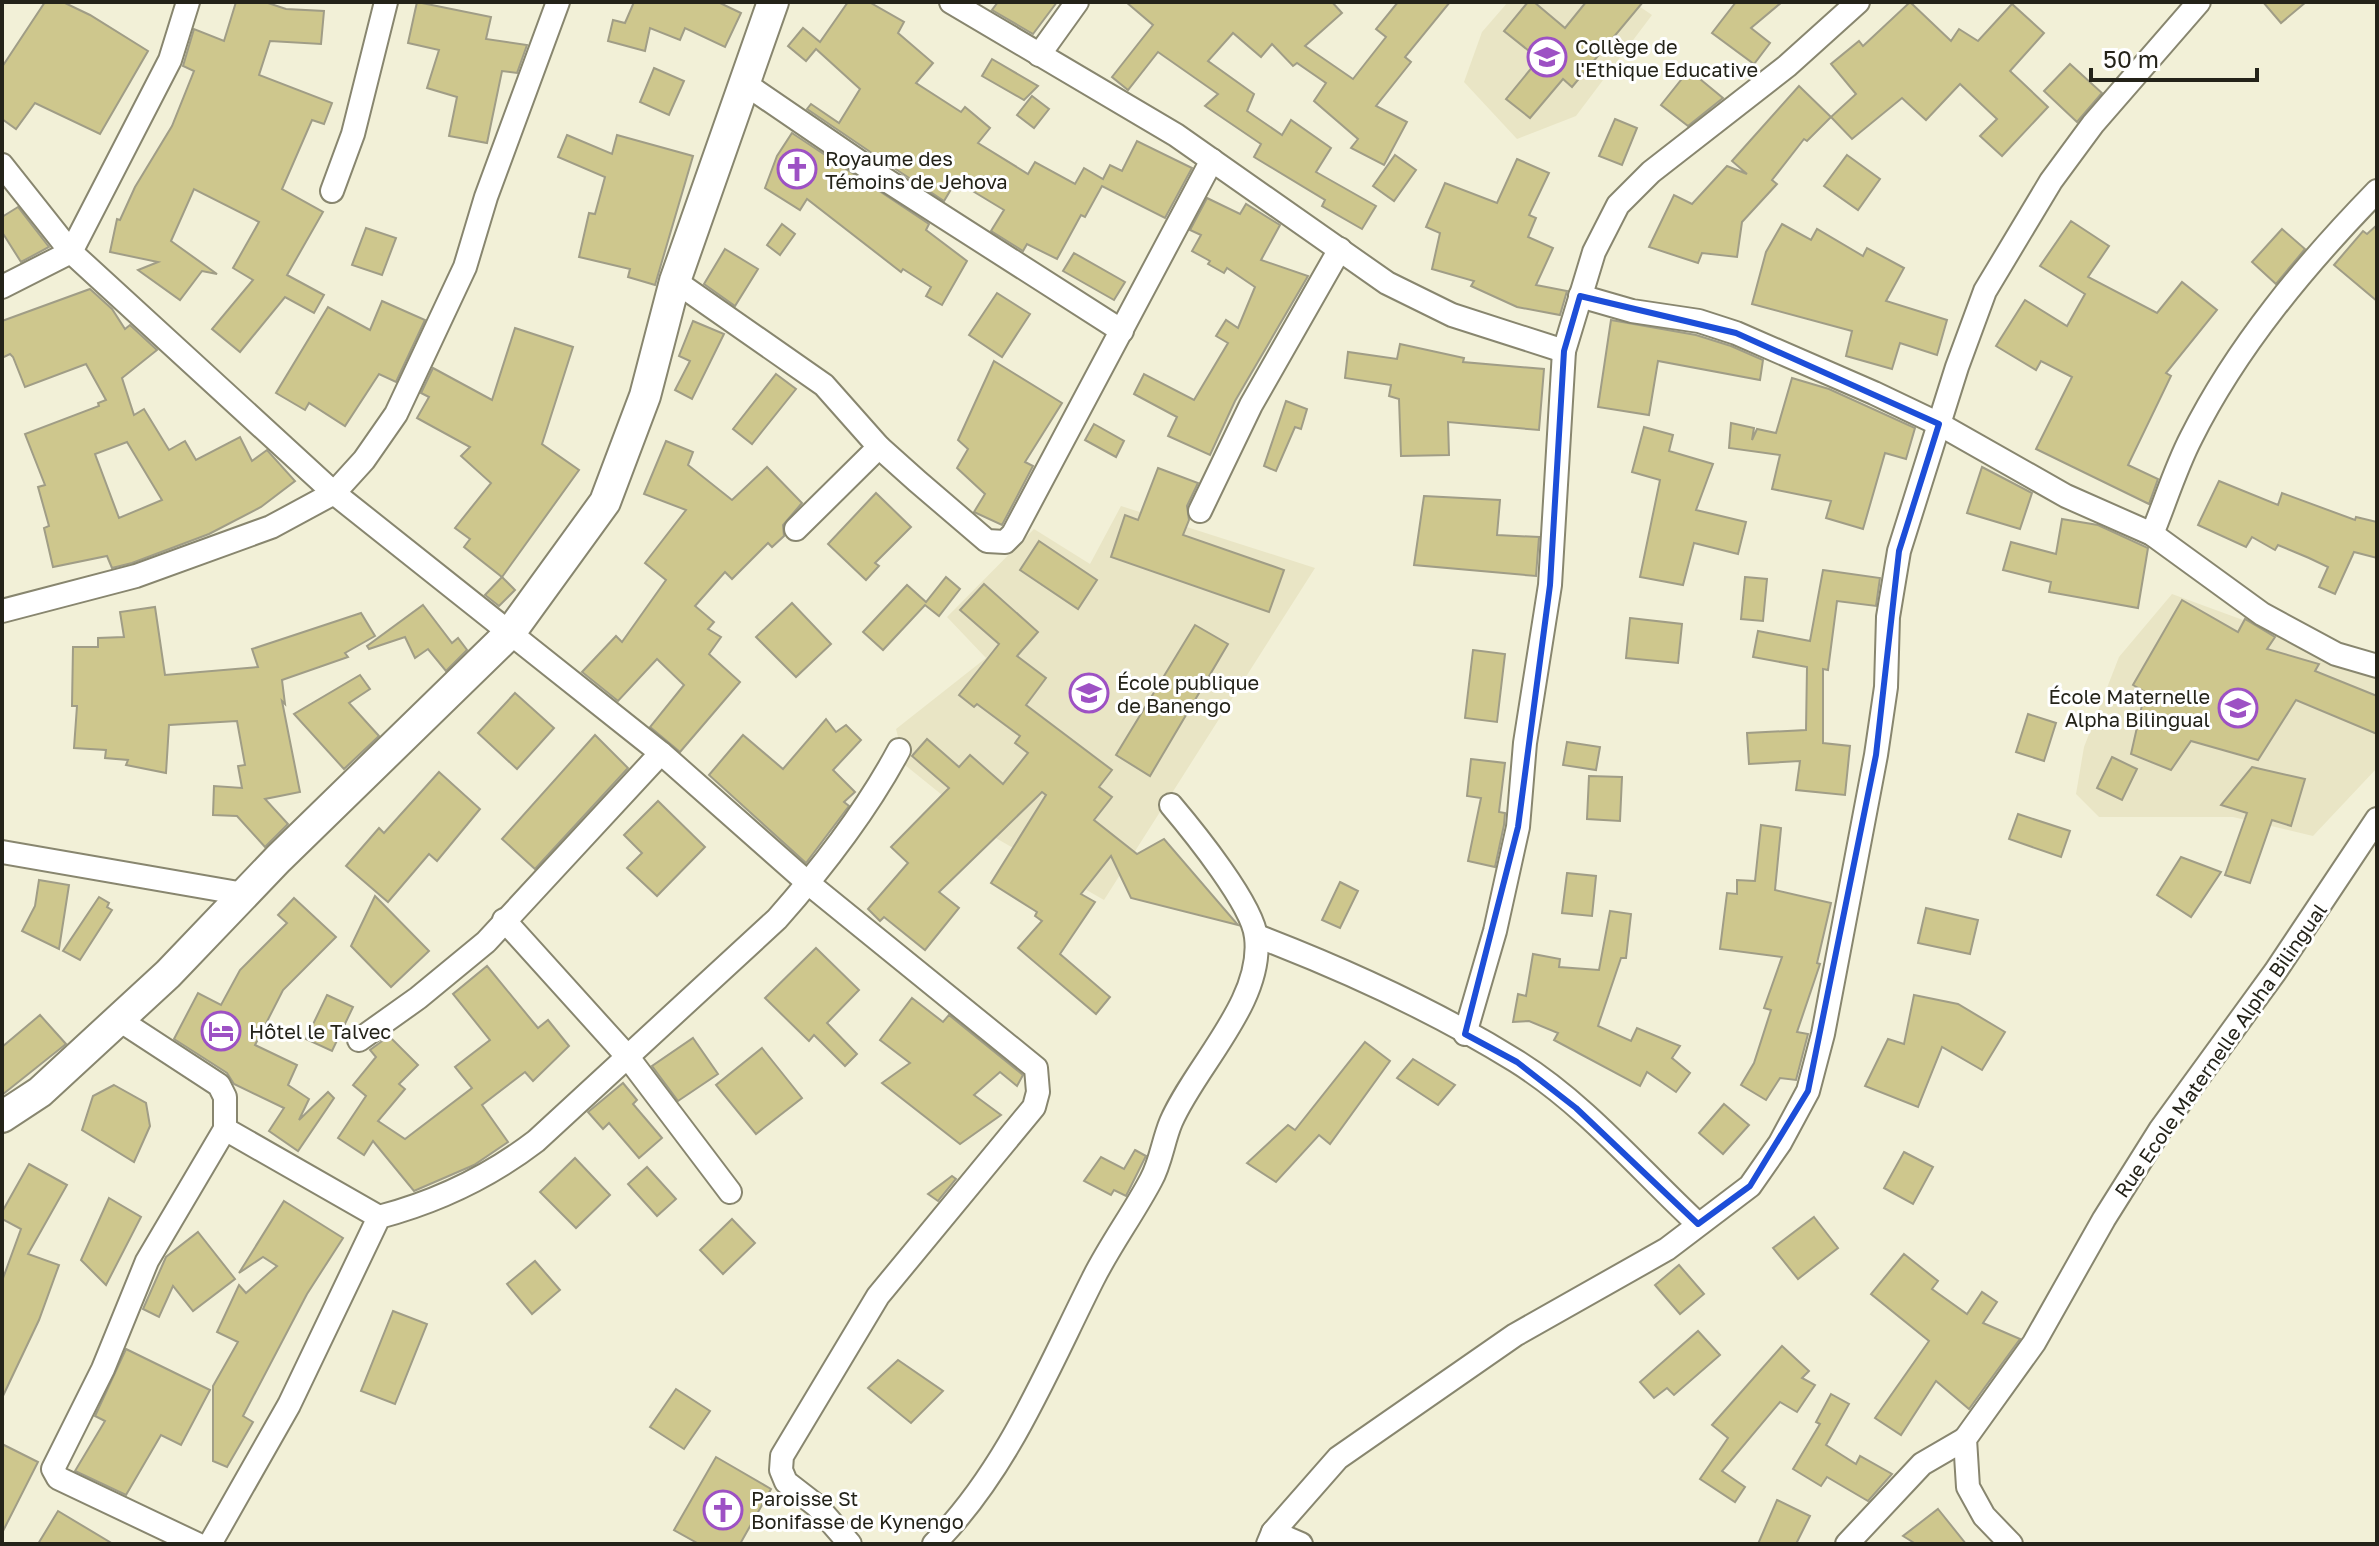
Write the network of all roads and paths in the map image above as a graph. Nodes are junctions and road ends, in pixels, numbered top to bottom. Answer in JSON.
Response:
{"nodes":[{"id":1,"x":188,"y":2,"type":"edge"},
{"id":2,"x":386,"y":2,"type":"edge"},
{"id":3,"x":558,"y":2,"type":"edge"},
{"id":4,"x":951,"y":2,"type":"edge"},
{"id":5,"x":1077,"y":2,"type":"edge"},
{"id":6,"x":1858,"y":2,"type":"edge"},
{"id":7,"x":2199,"y":2,"type":"edge"},
{"id":8,"x":767,"y":4,"type":"edge"},
{"id":9,"x":1039,"y":55,"type":"junction"},
{"id":10,"x":744,"y":83,"type":"junction"},
{"id":11,"x":1212,"y":160,"type":"junction"},
{"id":12,"x":2,"y":165,"type":"edge"},
{"id":13,"x":332,"y":191,"type":"dead end"},
{"id":14,"x":2377,"y":191,"type":"edge"},
{"id":15,"x":1340,"y":249,"type":"junction"},
{"id":16,"x":71,"y":252,"type":"junction"},
{"id":17,"x":675,"y":281,"type":"junction"},
{"id":18,"x":2,"y":287,"type":"edge"},
{"id":19,"x":1580,"y":296,"type":"junction"},
{"id":20,"x":1122,"y":331,"type":"junction"},
{"id":21,"x":1564,"y":351,"type":"junction"},
{"id":22,"x":1939,"y":424,"type":"junction"},
{"id":23,"x":879,"y":447,"type":"junction"},
{"id":24,"x":334,"y":493,"type":"junction"},
{"id":25,"x":1200,"y":511,"type":"dead end"},
{"id":26,"x":796,"y":529,"type":"dead end"},
{"id":27,"x":2152,"y":534,"type":"junction"},
{"id":28,"x":2,"y":611,"type":"edge"},
{"id":29,"x":510,"y":633,"type":"junction"},
{"id":30,"x":2377,"y":666,"type":"edge"},
{"id":31,"x":899,"y":750,"type":"dead end"},
{"id":32,"x":661,"y":753,"type":"junction"},
{"id":33,"x":1171,"y":805,"type":"dead end"},
{"id":34,"x":2377,"y":819,"type":"edge"},
{"id":35,"x":2,"y":852,"type":"edge"},
{"id":36,"x":808,"y":883,"type":"junction"},
{"id":37,"x":244,"y":894,"type":"junction"},
{"id":38,"x":504,"y":920,"type":"junction"},
{"id":39,"x":1257,"y":936,"type":"junction"},
{"id":40,"x":118,"y":1019,"type":"junction"},
{"id":41,"x":1465,"y":1034,"type":"junction"},
{"id":42,"x":359,"y":1040,"type":"dead end"},
{"id":43,"x":627,"y":1056,"type":"junction"},
{"id":44,"x":4,"y":1120,"type":"edge"},
{"id":45,"x":225,"y":1129,"type":"junction"},
{"id":46,"x":730,"y":1192,"type":"dead end"},
{"id":47,"x":379,"y":1217,"type":"junction"},
{"id":48,"x":1698,"y":1224,"type":"junction"},
{"id":49,"x":1965,"y":1439,"type":"junction"},
{"id":50,"x":1271,"y":1538,"type":"edge"},
{"id":51,"x":197,"y":1544,"type":"edge"},
{"id":52,"x":210,"y":1544,"type":"edge"},
{"id":53,"x":850,"y":1544,"type":"edge"},
{"id":54,"x":934,"y":1544,"type":"edge"},
{"id":55,"x":1301,"y":1544,"type":"edge"},
{"id":56,"x":1847,"y":1544,"type":"edge"},
{"id":57,"x":2011,"y":1544,"type":"edge"}],
"edges":[{"from":1,"to":16,"type":"street"},
{"from":2,"to":13,"type":"street"},
{"from":3,"to":24,"type":"street"},
{"from":4,"to":9,"type":"street"},
{"from":5,"to":9,"type":"street"},
{"from":6,"to":19,"type":"street"},
{"from":7,"to":22,"type":"street"},
{"from":8,"to":10,"type":"street"},
{"from":9,"to":11,"type":"street"},
{"from":10,"to":17,"type":"street"},
{"from":10,"to":20,"type":"street"},
{"from":11,"to":15,"type":"street"},
{"from":11,"to":20,"type":"street"},
{"from":12,"to":16,"type":"street"},
{"from":14,"to":27,"type":"street"},
{"from":15,"to":21,"type":"street"},
{"from":15,"to":25,"type":"street"},
{"from":16,"to":18,"type":"street"},
{"from":16,"to":24,"type":"street"},
{"from":17,"to":23,"type":"street"},
{"from":17,"to":29,"type":"street"},
{"from":19,"to":21,"type":"street"},
{"from":19,"to":22,"type":"street"},
{"from":20,"to":23,"type":"street"},
{"from":21,"to":41,"type":"street"},
{"from":22,"to":27,"type":"street"},
{"from":22,"to":48,"type":"street"},
{"from":23,"to":26,"type":"street"},
{"from":24,"to":28,"type":"street"},
{"from":24,"to":29,"type":"street"},
{"from":27,"to":30,"type":"street"},
{"from":29,"to":32,"type":"street"},
{"from":29,"to":37,"type":"street"},
{"from":31,"to":36,"type":"street"},
{"from":32,"to":36,"type":"street"},
{"from":32,"to":38,"type":"street"},
{"from":33,"to":39,"type":"street"},
{"from":34,"to":49,"type":"street","name":"Rue Ecole Maternelle Alpha Bilingual"},
{"from":35,"to":37,"type":"street"},
{"from":36,"to":43,"type":"street"},
{"from":36,"to":53,"type":"street"},
{"from":37,"to":40,"type":"street"},
{"from":38,"to":42,"type":"street"},
{"from":38,"to":43,"type":"street"},
{"from":39,"to":41,"type":"street"},
{"from":39,"to":54,"type":"street"},
{"from":40,"to":44,"type":"street"},
{"from":40,"to":45,"type":"street"},
{"from":41,"to":48,"type":"street"},
{"from":43,"to":46,"type":"street"},
{"from":43,"to":47,"type":"street"},
{"from":45,"to":47,"type":"street"},
{"from":45,"to":51,"type":"street"},
{"from":47,"to":52,"type":"street"},
{"from":48,"to":50,"type":"street"},
{"from":49,"to":56,"type":"street"},
{"from":49,"to":57,"type":"street"},
{"from":50,"to":55,"type":"street"}]}
